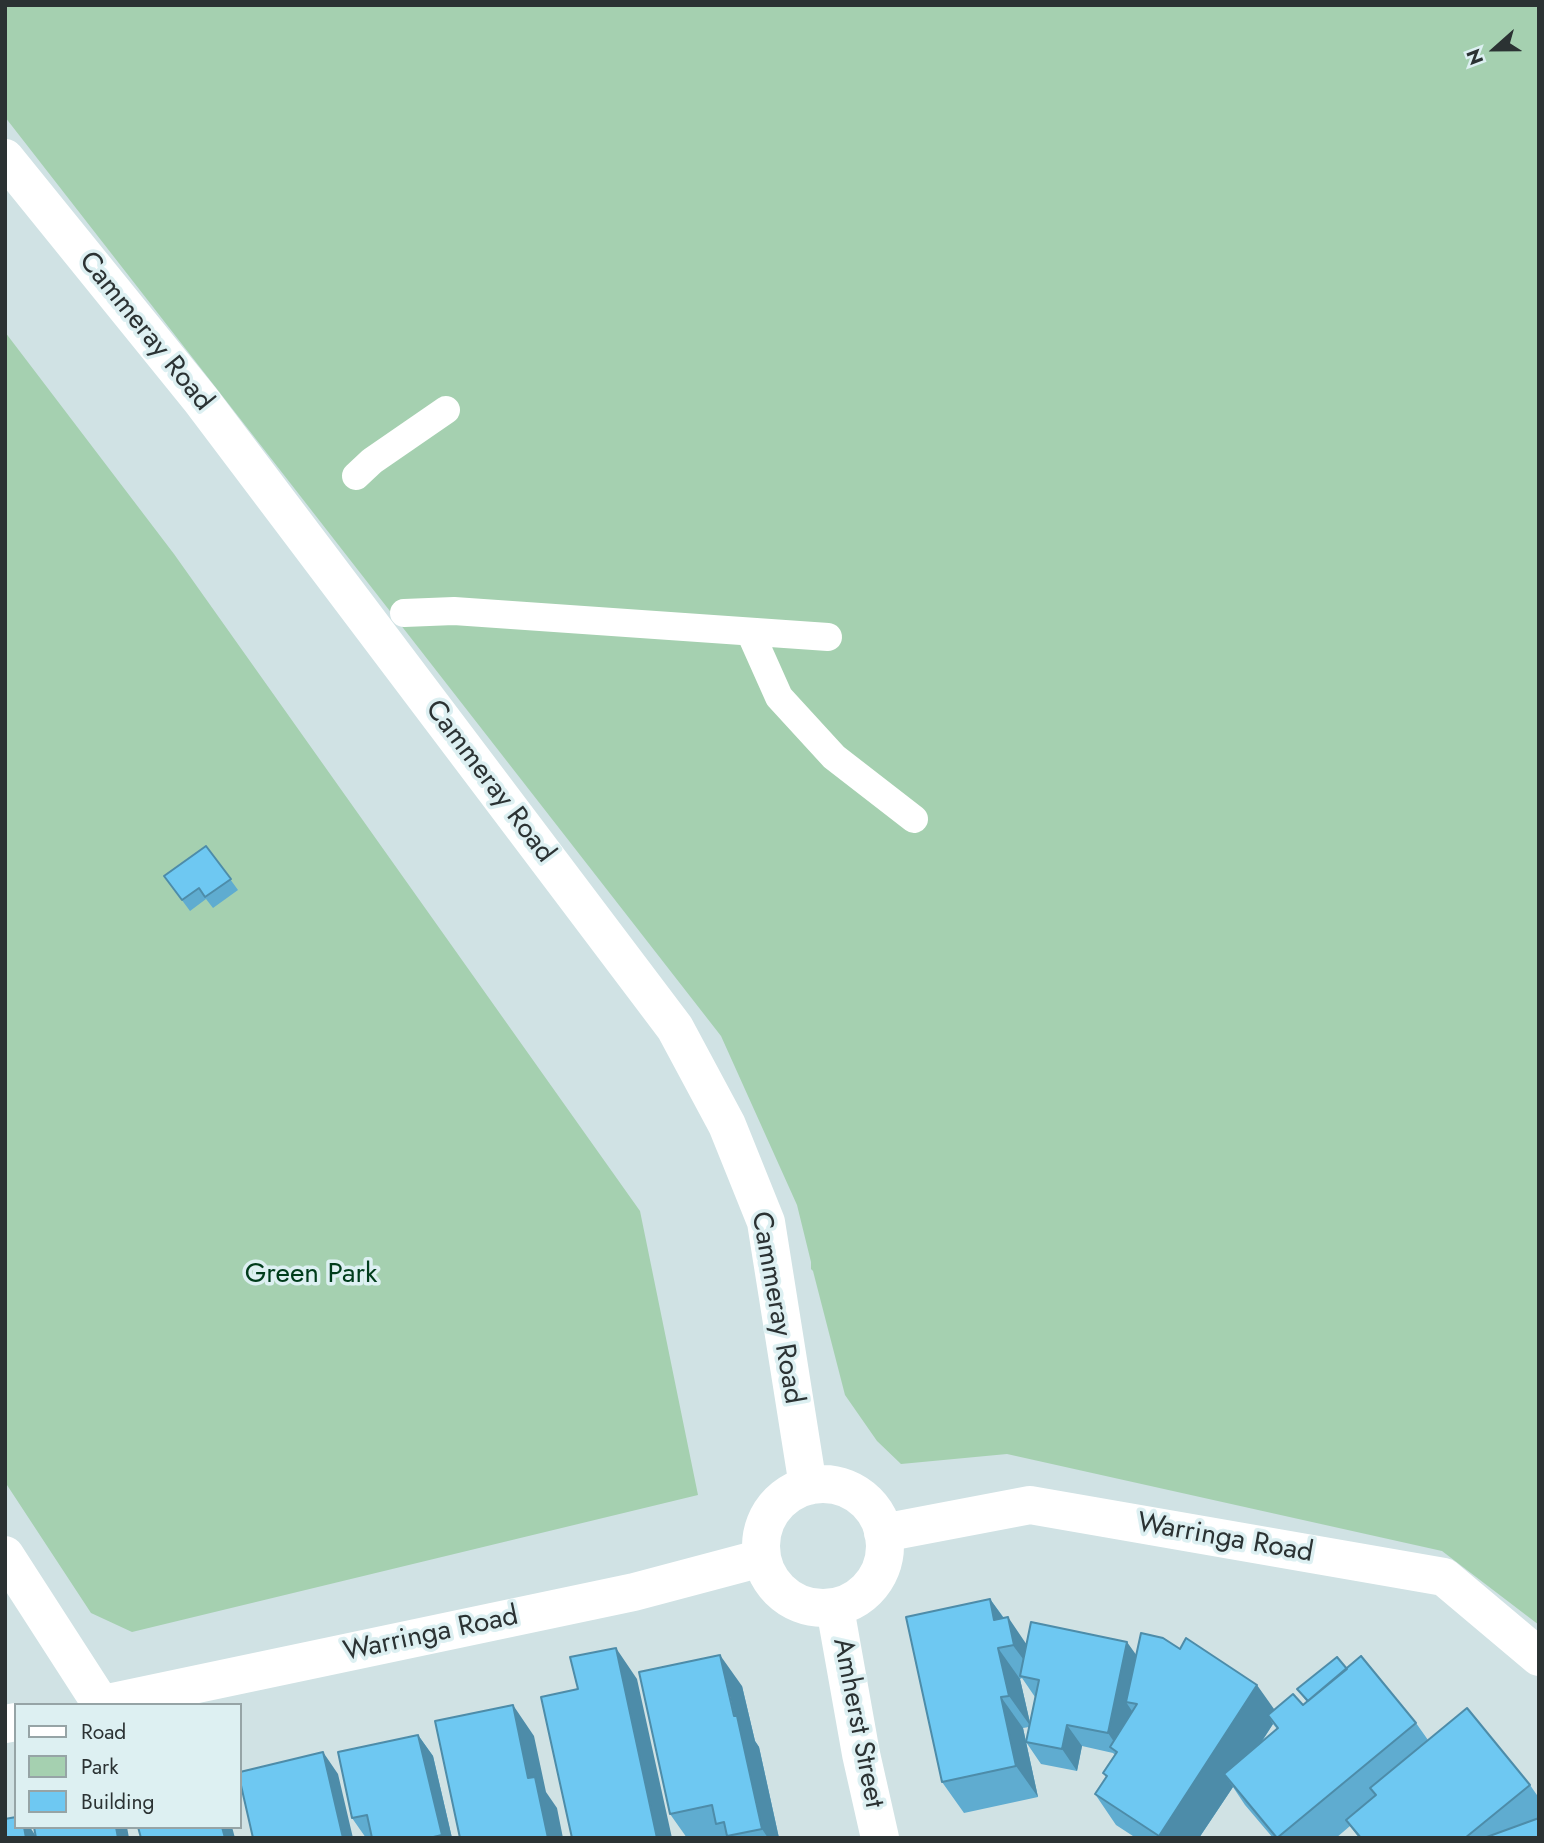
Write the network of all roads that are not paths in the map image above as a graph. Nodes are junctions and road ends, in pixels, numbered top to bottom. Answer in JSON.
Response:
{"nodes":[{"id":1,"x":5,"y":158,"type":"edge"},
{"id":2,"x":446,"y":410,"type":"dead end"},
{"id":3,"x":356,"y":476,"type":"dead end"},
{"id":4,"x":404,"y":613,"type":"dead end"},
{"id":5,"x":750,"y":632,"type":"junction"},
{"id":6,"x":828,"y":637,"type":"dead end"},
{"id":7,"x":914,"y":819,"type":"dead end"},
{"id":8,"x":808,"y":1486,"type":"junction"},
{"id":9,"x":883,"y":1533,"type":"junction"},
{"id":10,"x":5,"y":1555,"type":"edge"},
{"id":11,"x":762,"y":1558,"type":"junction"},
{"id":12,"x":835,"y":1608,"type":"junction"},
{"id":13,"x":1539,"y":1657,"type":"edge"},
{"id":14,"x":98,"y":1703,"type":"edge"},
{"id":15,"x":104,"y":1703,"type":"edge"},
{"id":16,"x":880,"y":1838,"type":"edge"}],
"edges":[{"from":1,"to":8,"type":"street","name":"Cammeray Road"},
{"from":2,"to":3,"type":"lane"},
{"from":4,"to":5,"type":"lane"},
{"from":5,"to":6,"type":"lane"},
{"from":5,"to":7,"type":"lane"},
{"from":8,"to":9,"type":"street"},
{"from":8,"to":11,"type":"street"},
{"from":9,"to":12,"type":"street"},
{"from":9,"to":13,"type":"street","name":"Warringa Road"},
{"from":10,"to":14,"type":"street"},
{"from":11,"to":12,"type":"street"},
{"from":11,"to":15,"type":"street","name":"Warringa Road"},
{"from":12,"to":16,"type":"street","name":"Amherst Street"}]}
